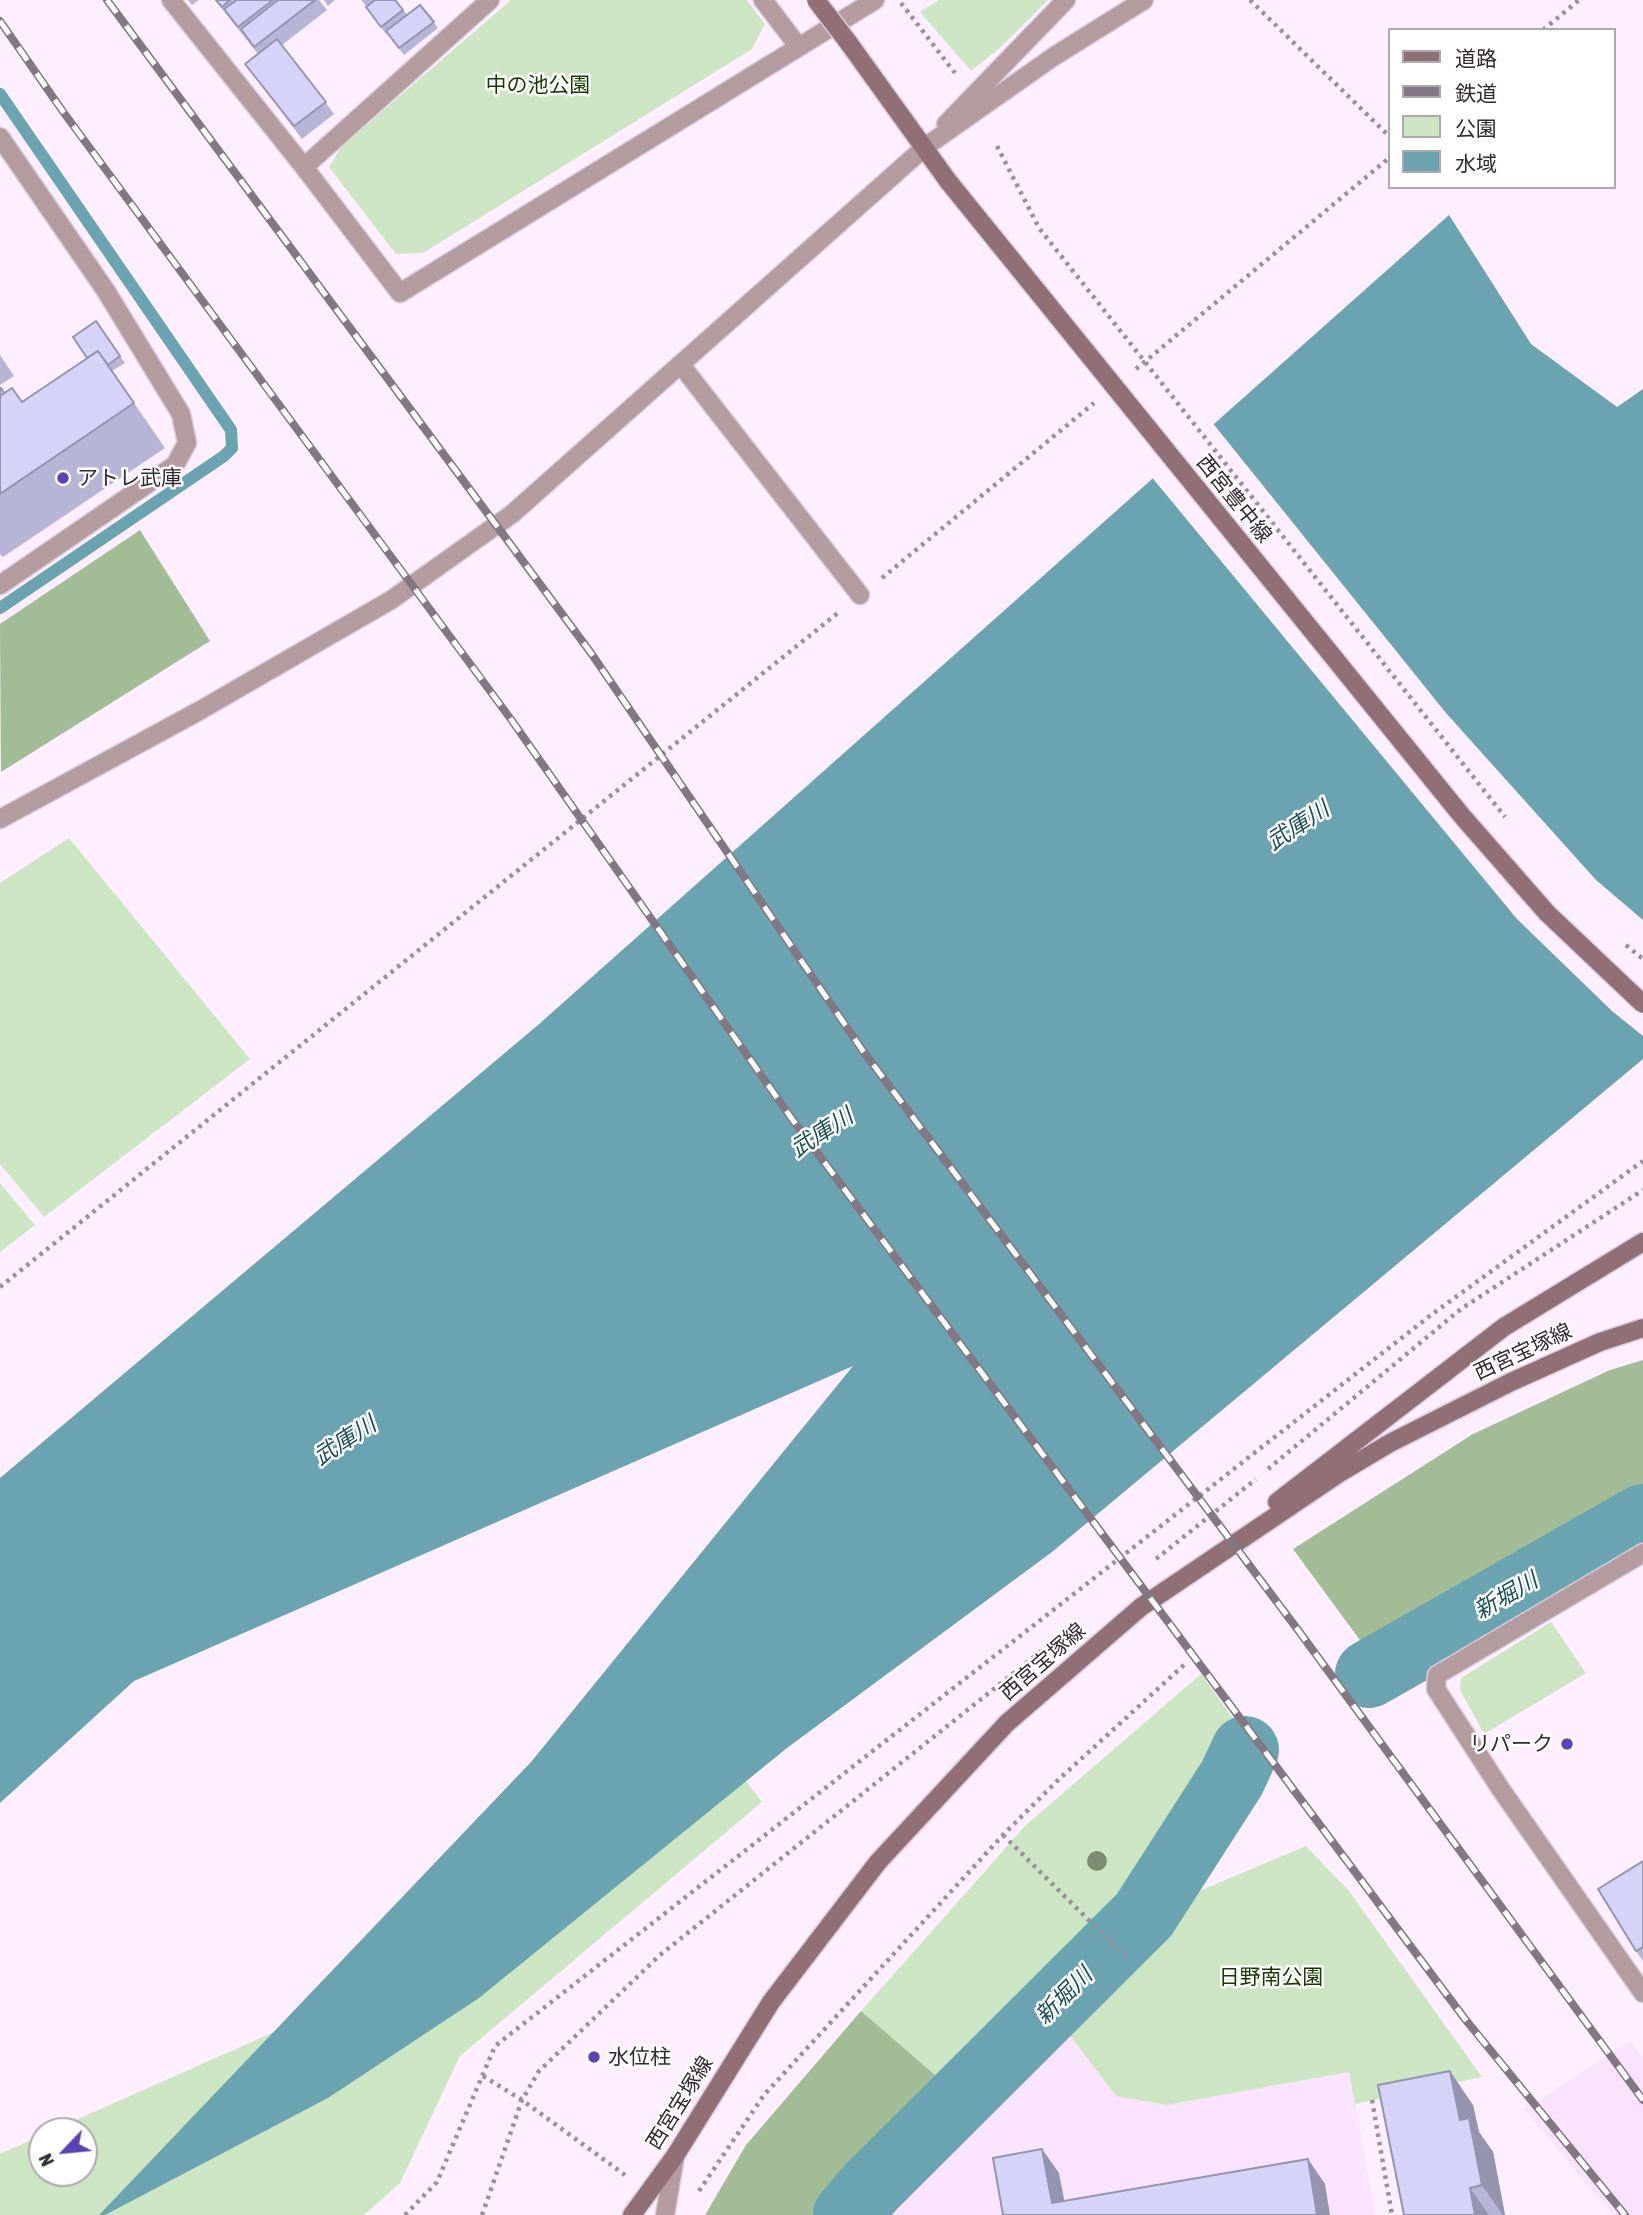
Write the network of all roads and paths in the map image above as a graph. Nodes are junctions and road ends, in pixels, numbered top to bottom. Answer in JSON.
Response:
{"nodes":[{"id":1,"x":170,"y":0,"type":"edge"},
{"id":2,"x":763,"y":0,"type":"edge"},
{"id":3,"x":816,"y":0,"type":"edge"},
{"id":4,"x":899,"y":0,"type":"edge"},
{"id":5,"x":1066,"y":0,"type":"edge"},
{"id":6,"x":1144,"y":0,"type":"edge"},
{"id":7,"x":1250,"y":0,"type":"edge"},
{"id":8,"x":1579,"y":0,"type":"edge"},
{"id":9,"x":488,"y":1,"type":"edge"},
{"id":10,"x":869,"y":2,"type":"edge"},
{"id":11,"x":1545,"y":28,"type":"edge"},
{"id":12,"x":798,"y":46,"type":"junction"},
{"id":13,"x":953,"y":69,"type":"dead end"},
{"id":14,"x":1388,"y":135,"type":"edge"},
{"id":15,"x":0,"y":137,"type":"edge"},
{"id":16,"x":997,"y":146,"type":"dead end"},
{"id":17,"x":925,"y":147,"type":"junction"},
{"id":18,"x":1388,"y":159,"type":"edge"},
{"id":19,"x":304,"y":167,"type":"junction"},
{"id":20,"x":681,"y":365,"type":"junction"},
{"id":21,"x":1126,"y":376,"type":"dead end"},
{"id":22,"x":1095,"y":402,"type":"dead end"},
{"id":23,"x":0,"y":585,"type":"edge"},
{"id":24,"x":860,"y":595,"type":"junction"},
{"id":25,"x":0,"y":819,"type":"edge"},
{"id":26,"x":1510,"y":824,"type":"dead end"},
{"id":27,"x":1619,"y":938,"type":"dead end"},
{"id":28,"x":1643,"y":959,"type":"edge"},
{"id":29,"x":1643,"y":1004,"type":"edge"},
{"id":30,"x":1643,"y":1161,"type":"edge"},
{"id":31,"x":1643,"y":1242,"type":"edge"},
{"id":32,"x":0,"y":1287,"type":"edge"},
{"id":33,"x":1643,"y":1328,"type":"edge"},
{"id":34,"x":1643,"y":1553,"type":"edge"},
{"id":35,"x":1141,"y":1607,"type":"junction"},
{"id":36,"x":1185,"y":1664,"type":"dead end"},
{"id":37,"x":1003,"y":1835,"type":"junction"},
{"id":38,"x":1126,"y":1957,"type":"dead end"},
{"id":39,"x":1643,"y":1993,"type":"edge"},
{"id":40,"x":482,"y":2076,"type":"junction"},
{"id":41,"x":1372,"y":2100,"type":"dead end"},
{"id":42,"x":675,"y":2156,"type":"junction"},
{"id":43,"x":632,"y":2180,"type":"dead end"},
{"id":44,"x":695,"y":2197,"type":"dead end"},
{"id":45,"x":405,"y":2215,"type":"edge"},
{"id":46,"x":632,"y":2215,"type":"edge"},
{"id":47,"x":665,"y":2215,"type":"edge"},
{"id":48,"x":1392,"y":2215,"type":"edge"}],
"edges":[{"from":1,"to":19,"type":"street"},
{"from":2,"to":12,"type":"street"},
{"from":3,"to":17,"type":"main road","name":"西宮豊中線","bridge":true},
{"from":4,"to":13,"type":"path"},
{"from":5,"to":17,"type":"street"},
{"from":6,"to":17,"type":"street"},
{"from":7,"to":14,"type":"path"},
{"from":8,"to":11,"type":"path"},
{"from":9,"to":19,"type":"street"},
{"from":10,"to":12,"type":"street"},
{"from":12,"to":19,"type":"street"},
{"from":15,"to":23,"type":"street"},
{"from":16,"to":26,"type":"path","bridge":true},
{"from":17,"to":20,"type":"street"},
{"from":17,"to":29,"type":"main road","name":"西宮豊中線","bridge":true},
{"from":18,"to":21,"type":"path"},
{"from":20,"to":24,"type":"street"},
{"from":20,"to":25,"type":"street"},
{"from":22,"to":24,"type":"path"},
{"from":24,"to":32,"type":"path"},
{"from":27,"to":28,"type":"path","bridge":true},
{"from":30,"to":40,"type":"path"},
{"from":31,"to":35,"type":"main road"},
{"from":33,"to":35,"type":"main road","name":"西宮宝塚線"},
{"from":34,"to":39,"type":"street"},
{"from":35,"to":42,"type":"main road","name":"西宮宝塚線"},
{"from":36,"to":37,"type":"path"},
{"from":37,"to":38,"type":"path"},
{"from":37,"to":44,"type":"path"},
{"from":40,"to":43,"type":"path"},
{"from":40,"to":45,"type":"path"},
{"from":41,"to":48,"type":"path"},
{"from":42,"to":46,"type":"main road","name":"西宮宝塚線"},
{"from":42,"to":47,"type":"street"}]}
